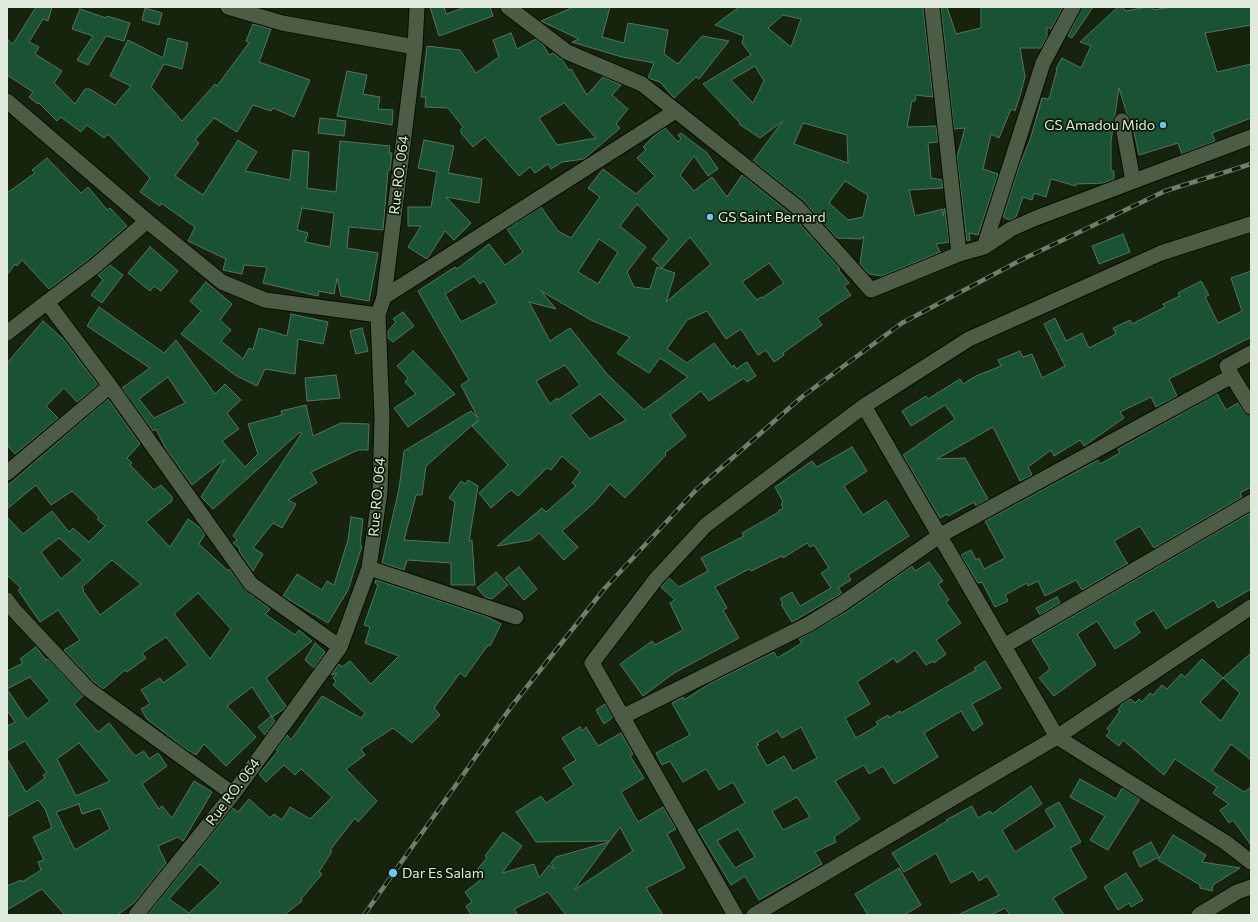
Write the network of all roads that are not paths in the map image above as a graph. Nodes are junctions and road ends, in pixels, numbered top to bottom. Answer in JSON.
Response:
{"nodes":[{"id":1,"x":228,"y":7,"type":"edge"},
{"id":2,"x":417,"y":7,"type":"edge"},
{"id":3,"x":508,"y":7,"type":"edge"},
{"id":4,"x":932,"y":7,"type":"edge"},
{"id":5,"x":1073,"y":7,"type":"edge"},
{"id":6,"x":415,"y":47,"type":"junction"},
{"id":7,"x":7,"y":101,"type":"edge"},
{"id":8,"x":674,"y":112,"type":"junction"},
{"id":9,"x":1122,"y":121,"type":"dead end"},
{"id":10,"x":1251,"y":137,"type":"edge"},
{"id":11,"x":1133,"y":181,"type":"junction"},
{"id":12,"x":146,"y":221,"type":"junction"},
{"id":13,"x":1251,"y":224,"type":"edge"},
{"id":14,"x":984,"y":247,"type":"junction"},
{"id":15,"x":959,"y":254,"type":"junction"},
{"id":16,"x":384,"y":297,"type":"junction"},
{"id":17,"x":48,"y":302,"type":"junction"},
{"id":18,"x":378,"y":315,"type":"junction"},
{"id":19,"x":7,"y":333,"type":"edge"},
{"id":20,"x":1251,"y":353,"type":"edge"},
{"id":21,"x":1232,"y":376,"type":"junction"},
{"id":22,"x":110,"y":386,"type":"junction"},
{"id":23,"x":864,"y":406,"type":"junction"},
{"id":24,"x":1251,"y":407,"type":"edge"},
{"id":25,"x":7,"y":473,"type":"edge"},
{"id":26,"x":1251,"y":502,"type":"edge"},
{"id":27,"x":940,"y":536,"type":"junction"},
{"id":28,"x":369,"y":568,"type":"junction"},
{"id":29,"x":7,"y":600,"type":"edge"},
{"id":30,"x":1251,"y":607,"type":"edge"},
{"id":31,"x":516,"y":617,"type":"dead end"},
{"id":32,"x":1004,"y":646,"type":"junction"},
{"id":33,"x":340,"y":647,"type":"junction"},
{"id":34,"x":622,"y":717,"type":"junction"},
{"id":35,"x":1057,"y":737,"type":"junction"},
{"id":36,"x":233,"y":794,"type":"junction"},
{"id":37,"x":1251,"y":862,"type":"edge"},
{"id":38,"x":1251,"y":887,"type":"edge"},
{"id":39,"x":136,"y":915,"type":"edge"},
{"id":40,"x":735,"y":915,"type":"edge"},
{"id":41,"x":754,"y":915,"type":"edge"},
{"id":42,"x":1199,"y":915,"type":"edge"}],
"edges":[{"from":1,"to":6,"type":"street"},
{"from":2,"to":6,"type":"street","name":"Rue RO. 064"},
{"from":3,"to":8,"type":"street"},
{"from":4,"to":15,"type":"street"},
{"from":5,"to":14,"type":"street"},
{"from":6,"to":16,"type":"street","name":"Rue RO. 064"},
{"from":7,"to":12,"type":"street"},
{"from":8,"to":15,"type":"street"},
{"from":8,"to":16,"type":"street"},
{"from":9,"to":11,"type":"street"},
{"from":10,"to":11,"type":"street"},
{"from":11,"to":14,"type":"street"},
{"from":12,"to":17,"type":"street"},
{"from":12,"to":18,"type":"street"},
{"from":13,"to":23,"type":"street"},
{"from":14,"to":15,"type":"street"},
{"from":16,"to":18,"type":"street","name":"Rue RO. 064"},
{"from":17,"to":19,"type":"street"},
{"from":17,"to":22,"type":"street"},
{"from":18,"to":28,"type":"street","name":"Rue RO. 064"},
{"from":20,"to":21,"type":"street"},
{"from":21,"to":24,"type":"street"},
{"from":21,"to":27,"type":"street"},
{"from":22,"to":25,"type":"street"},
{"from":22,"to":33,"type":"street"},
{"from":23,"to":27,"type":"street"},
{"from":23,"to":34,"type":"street"},
{"from":26,"to":32,"type":"street"},
{"from":27,"to":32,"type":"street"},
{"from":27,"to":34,"type":"street"},
{"from":28,"to":31,"type":"street"},
{"from":28,"to":33,"type":"street","name":"Rue RO. 064"},
{"from":29,"to":36,"type":"street"},
{"from":30,"to":35,"type":"street"},
{"from":32,"to":35,"type":"street"},
{"from":33,"to":36,"type":"street","name":"Rue RO. 064"},
{"from":34,"to":40,"type":"street"},
{"from":35,"to":37,"type":"street"},
{"from":35,"to":41,"type":"street"},
{"from":36,"to":39,"type":"street","name":"Rue RO. 064"},
{"from":38,"to":42,"type":"street"}]}
